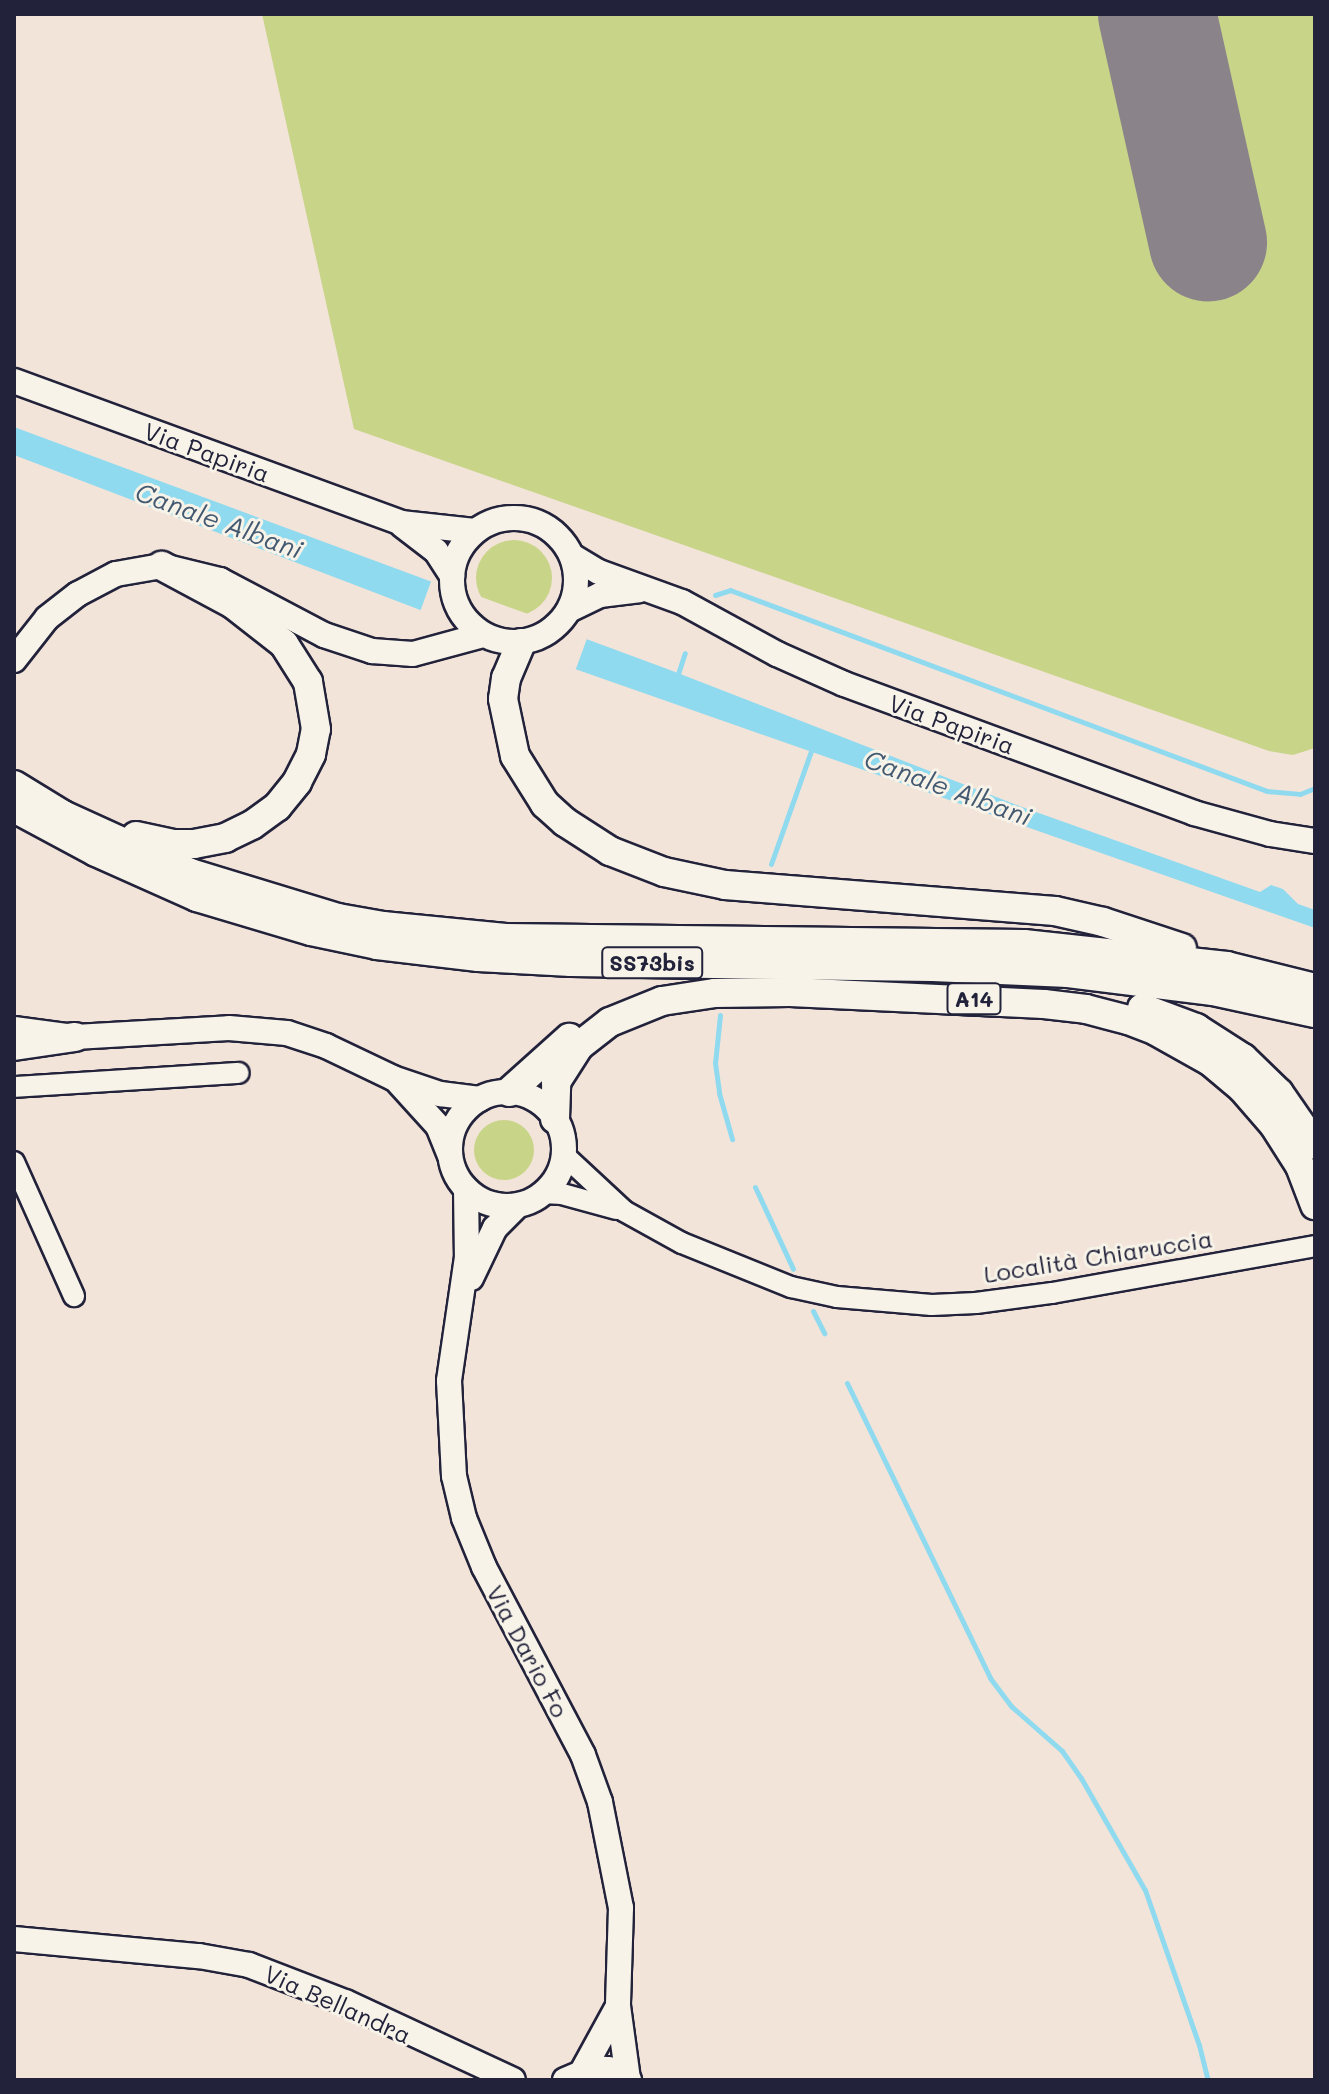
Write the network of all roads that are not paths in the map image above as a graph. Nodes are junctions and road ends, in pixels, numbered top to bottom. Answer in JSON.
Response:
{"nodes":[{"id":1,"x":14,"y":381,"type":"edge"},
{"id":2,"x":401,"y":523,"type":"junction"},
{"id":3,"x":475,"y":531,"type":"junction"},
{"id":4,"x":572,"y":556,"type":"junction"},
{"id":5,"x":162,"y":566,"type":"junction"},
{"id":6,"x":452,"y":576,"type":"junction"},
{"id":7,"x":645,"y":589,"type":"junction"},
{"id":8,"x":458,"y":609,"type":"junction"},
{"id":9,"x":569,"y":610,"type":"junction"},
{"id":10,"x":483,"y":635,"type":"junction"},
{"id":11,"x":521,"y":643,"type":"junction"},
{"id":12,"x":413,"y":654,"type":"junction"},
{"id":13,"x":14,"y":660,"type":"edge"},
{"id":14,"x":14,"y":785,"type":"edge"},
{"id":15,"x":14,"y":808,"type":"edge"},
{"id":16,"x":63,"y":815,"type":"junction"},
{"id":17,"x":1315,"y":831,"type":"edge"},
{"id":18,"x":1270,"y":834,"type":"junction"},
{"id":19,"x":1315,"y":841,"type":"edge"},
{"id":20,"x":1227,"y":966,"type":"junction"},
{"id":21,"x":1315,"y":988,"type":"edge"},
{"id":22,"x":1315,"y":1013,"type":"edge"},
{"id":23,"x":14,"y":1029,"type":"edge"},
{"id":24,"x":75,"y":1037,"type":"junction"},
{"id":25,"x":14,"y":1046,"type":"edge"},
{"id":26,"x":239,"y":1073,"type":"dead end"},
{"id":27,"x":393,"y":1078,"type":"junction"},
{"id":28,"x":14,"y":1087,"type":"edge"},
{"id":29,"x":509,"y":1092,"type":"junction"},
{"id":30,"x":480,"y":1099,"type":"junction"},
{"id":31,"x":555,"y":1119,"type":"junction"},
{"id":32,"x":1315,"y":1145,"type":"edge"},
{"id":33,"x":450,"y":1155,"type":"junction"},
{"id":34,"x":564,"y":1155,"type":"junction"},
{"id":35,"x":14,"y":1162,"type":"edge"},
{"id":36,"x":466,"y":1189,"type":"junction"},
{"id":37,"x":543,"y":1193,"type":"junction"},
{"id":38,"x":1315,"y":1205,"type":"edge"},
{"id":39,"x":517,"y":1206,"type":"junction"},
{"id":40,"x":624,"y":1211,"type":"junction"},
{"id":41,"x":1315,"y":1246,"type":"edge"},
{"id":42,"x":463,"y":1295,"type":"junction"},
{"id":43,"x":74,"y":1296,"type":"dead end"},
{"id":44,"x":14,"y":1939,"type":"edge"},
{"id":45,"x":618,"y":2006,"type":"junction"},
{"id":46,"x":574,"y":2075,"type":"edge"},
{"id":47,"x":513,"y":2080,"type":"edge"},
{"id":48,"x":629,"y":2080,"type":"edge"}],
"edges":[{"from":1,"to":2,"type":"main road","name":"Via Papiria"},
{"from":2,"to":3,"type":"main road","name":"Via Papiria"},
{"from":2,"to":6,"type":"main road","name":"Via Papiria"},
{"from":3,"to":4,"type":"main road","name":"Via Papiria"},
{"from":3,"to":6,"type":"main road"},
{"from":4,"to":7,"type":"main road","name":"Via Papiria"},
{"from":4,"to":9,"type":"main road"},
{"from":5,"to":12,"type":"main road"},
{"from":5,"to":13,"type":"main road"},
{"from":5,"to":16,"type":"highway"},
{"from":6,"to":8,"type":"main road","name":"Via Papiria"},
{"from":7,"to":9,"type":"main road","name":"Via Papiria"},
{"from":7,"to":18,"type":"main road","name":"Via Papiria"},
{"from":8,"to":10,"type":"main road"},
{"from":8,"to":12,"type":"main road"},
{"from":9,"to":11,"type":"main road","name":"Via Papiria"},
{"from":10,"to":11,"type":"main road"},
{"from":10,"to":12,"type":"main road"},
{"from":11,"to":20,"type":"highway"},
{"from":14,"to":16,"type":"highway","number":"SS73bis"},
{"from":15,"to":22,"type":"highway","number":"SS73bis"},
{"from":16,"to":20,"type":"highway","number":"SS73bis"},
{"from":17,"to":18,"type":"main road","name":"Via Papiria"},
{"from":18,"to":19,"type":"main road","name":"Via Papiria"},
{"from":20,"to":21,"type":"highway","number":"SS73bis"},
{"from":23,"to":24,"type":"main road"},
{"from":24,"to":25,"type":"highway"},
{"from":24,"to":27,"type":"main road"},
{"from":26,"to":28,"type":"street"},
{"from":27,"to":30,"type":"main road"},
{"from":27,"to":33,"type":"main road"},
{"from":29,"to":30,"type":"main road"},
{"from":29,"to":31,"type":"main road"},
{"from":29,"to":32,"type":"highway","number":"A14"},
{"from":30,"to":33,"type":"main road"},
{"from":31,"to":34,"type":"main road"},
{"from":31,"to":38,"type":"highway","number":"A14"},
{"from":33,"to":36,"type":"main road"},
{"from":34,"to":37,"type":"main road"},
{"from":34,"to":40,"type":"street"},
{"from":35,"to":43,"type":"street"},
{"from":36,"to":39,"type":"main road"},
{"from":36,"to":42,"type":"main road","name":"Via Dario Fo"},
{"from":37,"to":39,"type":"main road"},
{"from":37,"to":40,"type":"street"},
{"from":39,"to":42,"type":"main road","name":"Via Dario Fo"},
{"from":40,"to":41,"type":"street","name":"Località Chiaruccia"},
{"from":42,"to":45,"type":"main road","name":"Via Dario Fo"},
{"from":44,"to":47,"type":"main road","name":"Via Bellandra"},
{"from":45,"to":46,"type":"main road","name":"Via Dario Fo"},
{"from":45,"to":48,"type":"main road","name":"Via Dario Fo"},
{"from":46,"to":48,"type":"main road"}]}
